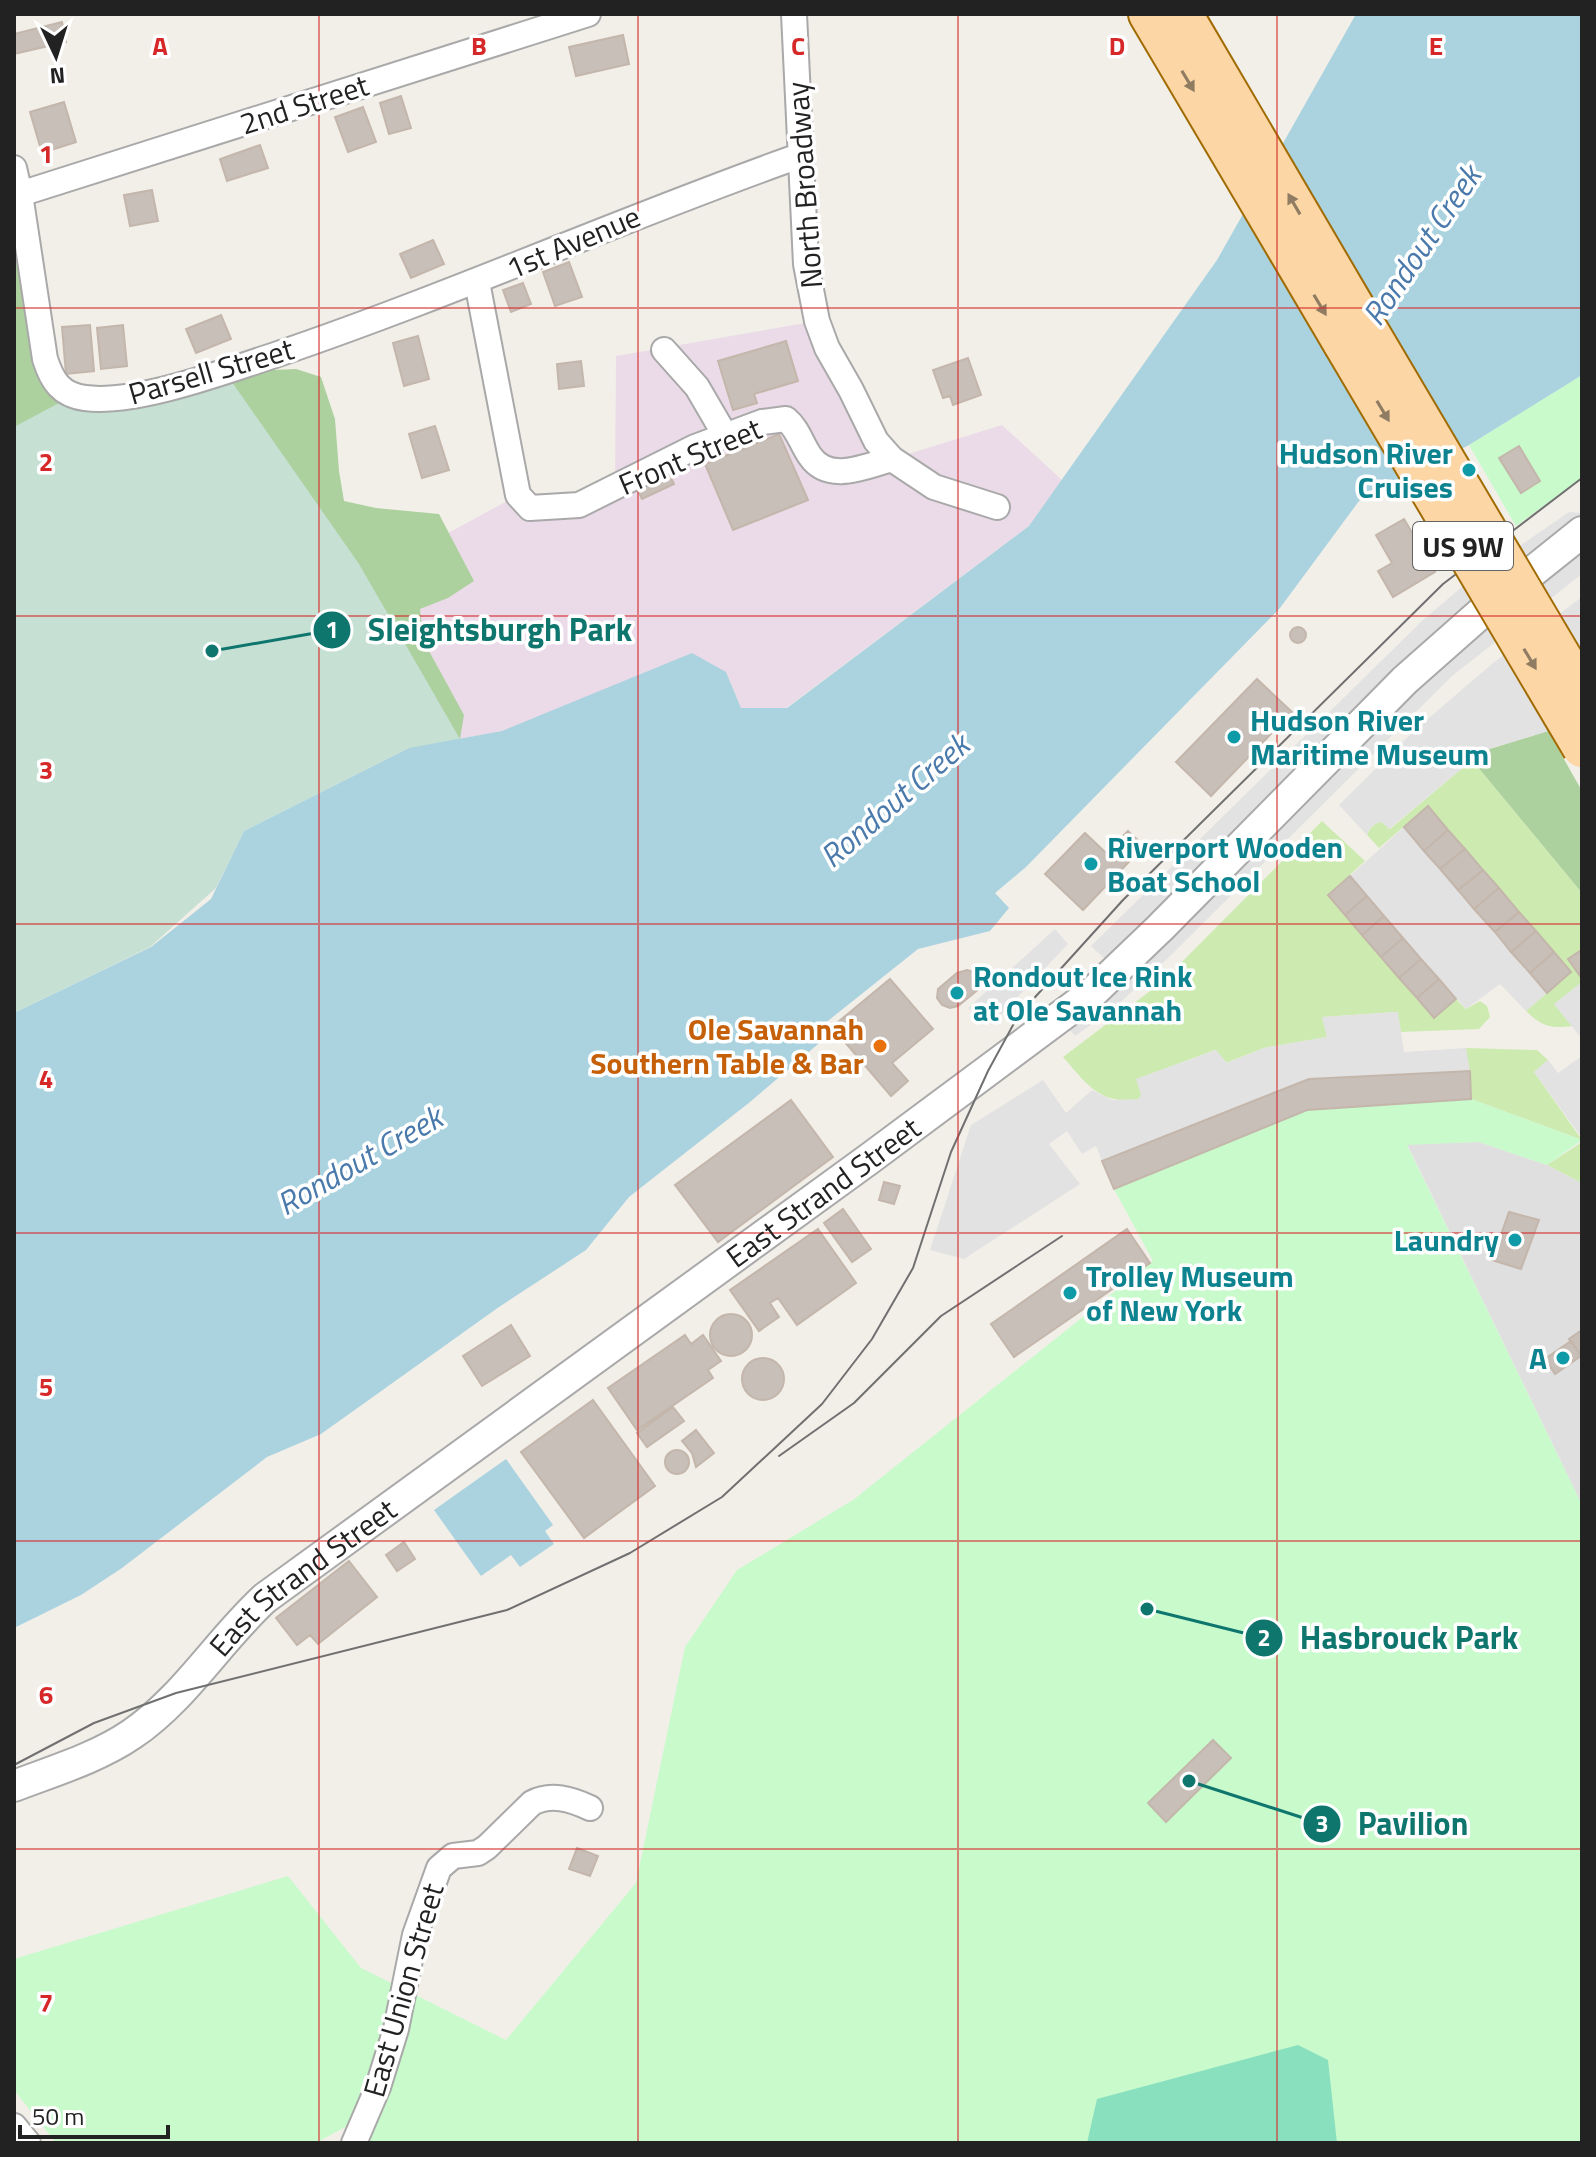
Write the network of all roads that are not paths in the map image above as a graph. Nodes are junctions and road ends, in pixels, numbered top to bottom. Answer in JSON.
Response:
{"nodes":[{"id":1,"x":588,"y":14,"type":"edge"},
{"id":2,"x":794,"y":14,"type":"edge"},
{"id":3,"x":1148,"y":14,"type":"edge"},
{"id":4,"x":1183,"y":14,"type":"edge"},
{"id":5,"x":799,"y":156,"type":"junction"},
{"id":6,"x":14,"y":168,"type":"edge"},
{"id":7,"x":20,"y":194,"type":"junction"},
{"id":8,"x":477,"y":282,"type":"junction"},
{"id":9,"x":348,"y":330,"type":"joint"},
{"id":10,"x":1353,"y":332,"type":"junction"},
{"id":11,"x":664,"y":350,"type":"dead end"},
{"id":12,"x":725,"y":435,"type":"junction"},
{"id":13,"x":892,"y":459,"type":"junction"},
{"id":14,"x":997,"y":507,"type":"dead end"},
{"id":15,"x":1582,"y":532,"type":"edge"},
{"id":16,"x":1582,"y":691,"type":"edge"},
{"id":17,"x":1582,"y":748,"type":"edge"},
{"id":18,"x":14,"y":1786,"type":"edge"},
{"id":19,"x":590,"y":1808,"type":"dead end"},
{"id":20,"x":14,"y":2126,"type":"edge"},
{"id":21,"x":28,"y":2143,"type":"edge"},
{"id":22,"x":354,"y":2143,"type":"edge"}],
"edges":[{"from":1,"to":7,"type":"street","name":"2nd Street"},
{"from":2,"to":5,"type":"street","name":"North Broadway"},
{"from":3,"to":10,"type":"main road","number":"US 9W","one_way":true},
{"from":10,"to":4,"type":"main road","number":"US 9W","one_way":true},
{"from":5,"to":8,"type":"street","name":"1st Avenue"},
{"from":5,"to":13,"type":"street","name":"North Broadway"},
{"from":6,"to":7,"type":"street","name":"Parsell Street"},
{"from":7,"to":9,"type":"street","name":"Parsell Street"},
{"from":8,"to":9,"type":"street","name":"1st Avenue"},
{"from":8,"to":12,"type":"street","name":"Front Street"},
{"from":10,"to":16,"type":"main road","number":"US 9W","bridge":true},
{"from":10,"to":17,"type":"main road","number":"US 9W","one_way":true,"bridge":true},
{"from":11,"to":12,"type":"street"},
{"from":12,"to":13,"type":"street","name":"Front Street"},
{"from":13,"to":14,"type":"street","name":"North Broadway"},
{"from":15,"to":18,"type":"street","name":"East Strand Street"},
{"from":19,"to":22,"type":"street","name":"East Union Street"},
{"from":20,"to":21,"type":"street"}]}
